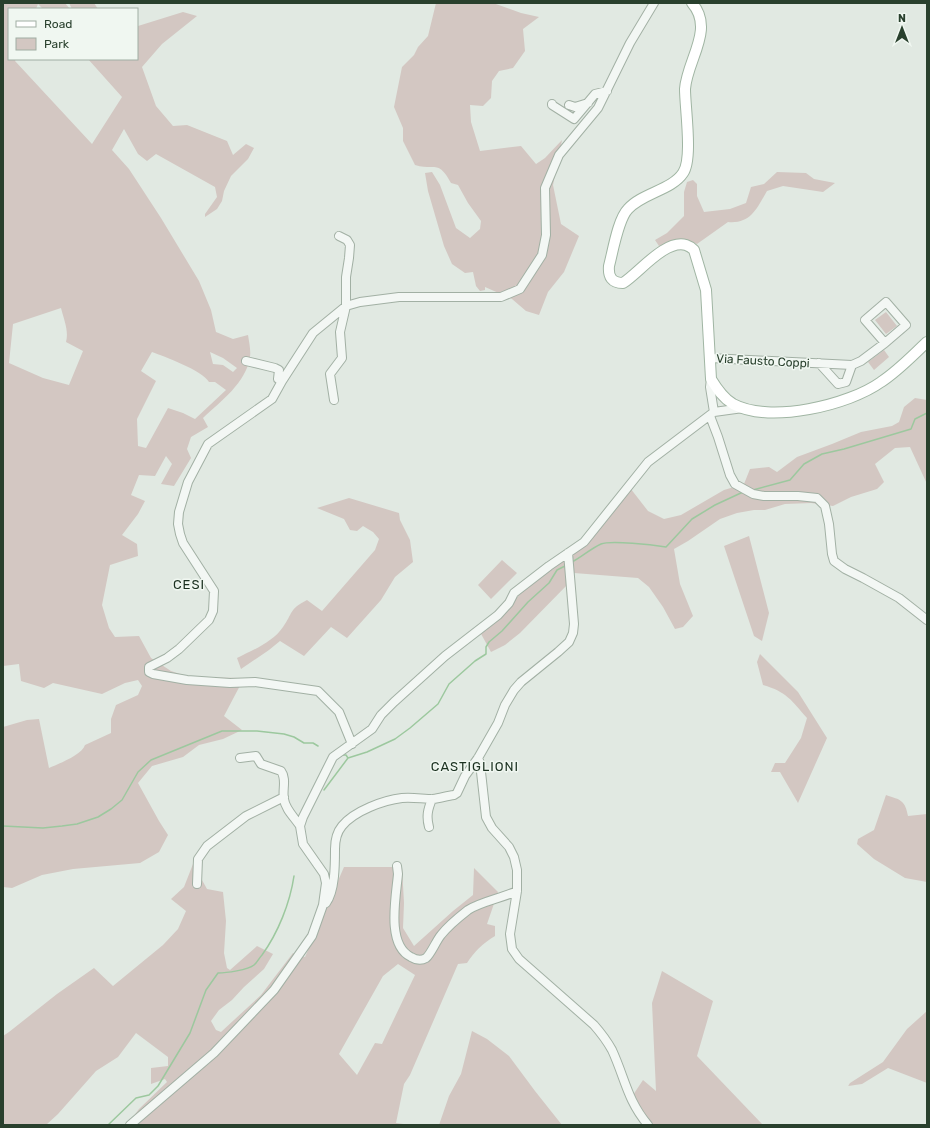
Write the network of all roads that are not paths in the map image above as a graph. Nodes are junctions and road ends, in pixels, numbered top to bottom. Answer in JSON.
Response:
{"nodes":[{"id":1,"x":654,"y":3,"type":"edge"},
{"id":2,"x":692,"y":3,"type":"edge"},
{"id":3,"x":607,"y":91,"type":"junction"},
{"id":4,"x":552,"y":104,"type":"dead end"},
{"id":5,"x":569,"y":104,"type":"dead end"},
{"id":6,"x":588,"y":104,"type":"junction"},
{"id":7,"x":340,"y":236,"type":"dead end"},
{"id":8,"x":346,"y":306,"type":"junction"},
{"id":9,"x":927,"y":342,"type":"edge"},
{"id":10,"x":885,"y":343,"type":"junction"},
{"id":11,"x":710,"y":358,"type":"junction"},
{"id":12,"x":246,"y":361,"type":"dead end"},
{"id":13,"x":819,"y":363,"type":"junction"},
{"id":14,"x":852,"y":365,"type":"junction"},
{"id":15,"x":711,"y":379,"type":"junction"},
{"id":16,"x":282,"y":381,"type":"junction"},
{"id":17,"x":725,"y":398,"type":"junction"},
{"id":18,"x":334,"y":400,"type":"dead end"},
{"id":19,"x":743,"y":408,"type":"junction"},
{"id":20,"x":714,"y":411,"type":"junction"},
{"id":21,"x":568,"y":555,"type":"junction"},
{"id":22,"x":927,"y":620,"type":"edge"},
{"id":23,"x":352,"y":744,"type":"junction"},
{"id":24,"x":240,"y":758,"type":"dead end"},
{"id":25,"x":478,"y":758,"type":"junction"},
{"id":26,"x":284,"y":797,"type":"junction"},
{"id":27,"x":432,"y":799,"type":"junction"},
{"id":28,"x":300,"y":826,"type":"junction"},
{"id":29,"x":429,"y":827,"type":"dead end"},
{"id":30,"x":397,"y":866,"type":"dead end"},
{"id":31,"x":197,"y":884,"type":"dead end"},
{"id":32,"x":517,"y":891,"type":"junction"},
{"id":33,"x":324,"y":905,"type":"junction"},
{"id":34,"x":130,"y":1125,"type":"edge"},
{"id":35,"x":648,"y":1125,"type":"edge"}],
"edges":[{"from":1,"to":3,"type":"street"},
{"from":2,"to":11,"type":"main road"},
{"from":3,"to":6,"type":"street"},
{"from":3,"to":8,"type":"street"},
{"from":4,"to":6,"type":"street"},
{"from":5,"to":6,"type":"street"},
{"from":7,"to":8,"type":"street"},
{"from":8,"to":16,"type":"street"},
{"from":8,"to":18,"type":"street"},
{"from":9,"to":19,"type":"main road"},
{"from":10,"to":10,"type":"street"},
{"from":10,"to":14,"type":"street"},
{"from":11,"to":13,"type":"street","name":"Via Fausto Coppi"},
{"from":11,"to":15,"type":"main road"},
{"from":12,"to":16,"type":"street"},
{"from":13,"to":14,"type":"street"},
{"from":13,"to":14,"type":"street","name":"Via Fausto Coppi"},
{"from":15,"to":17,"type":"main road"},
{"from":15,"to":20,"type":"street"},
{"from":16,"to":23,"type":"street"},
{"from":17,"to":19,"type":"main road"},
{"from":17,"to":20,"type":"street"},
{"from":19,"to":20,"type":"street"},
{"from":20,"to":21,"type":"street"},
{"from":20,"to":22,"type":"street"},
{"from":21,"to":23,"type":"street"},
{"from":21,"to":25,"type":"street"},
{"from":23,"to":28,"type":"street"},
{"from":24,"to":26,"type":"street"},
{"from":25,"to":27,"type":"street"},
{"from":25,"to":32,"type":"street"},
{"from":26,"to":28,"type":"street"},
{"from":26,"to":31,"type":"street"},
{"from":27,"to":29,"type":"street"},
{"from":27,"to":33,"type":"street"},
{"from":28,"to":33,"type":"street"},
{"from":30,"to":32,"type":"street"},
{"from":32,"to":35,"type":"street"},
{"from":33,"to":34,"type":"street"}]}
